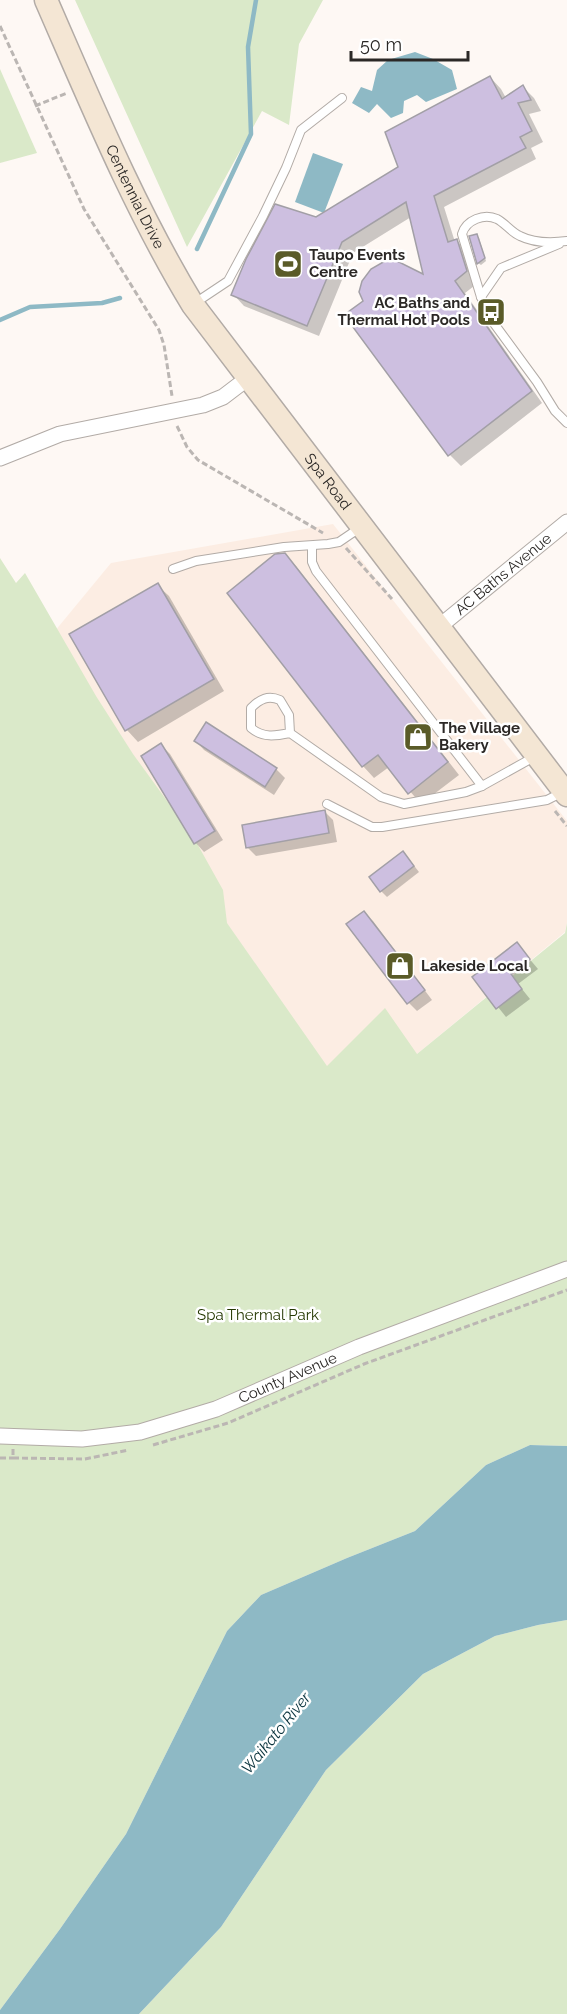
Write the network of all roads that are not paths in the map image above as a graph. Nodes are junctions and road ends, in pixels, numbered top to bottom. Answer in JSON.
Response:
{"nodes":[{"id":1,"x":46,"y":0,"type":"edge"},
{"id":2,"x":342,"y":98,"type":"dead end"},
{"id":3,"x":566,"y":241,"type":"edge"},
{"id":4,"x":481,"y":297,"type":"junction"},
{"id":5,"x":193,"y":305,"type":"junction"},
{"id":6,"x":248,"y":378,"type":"junction"},
{"id":7,"x":567,"y":423,"type":"edge"},
{"id":8,"x":0,"y":458,"type":"edge"},
{"id":9,"x":567,"y":522,"type":"edge"},
{"id":10,"x":362,"y":526,"type":"junction"},
{"id":11,"x":312,"y":546,"type":"junction"},
{"id":12,"x":173,"y":569,"type":"dead end"},
{"id":13,"x":440,"y":626,"type":"junction"},
{"id":14,"x":290,"y":733,"type":"junction"},
{"id":15,"x":538,"y":754,"type":"junction"},
{"id":16,"x":482,"y":786,"type":"junction"},
{"id":17,"x":559,"y":795,"type":"edge"},
{"id":18,"x":327,"y":804,"type":"dead end"},
{"id":19,"x":567,"y":1269,"type":"edge"},
{"id":20,"x":0,"y":1436,"type":"edge"}],
"edges":[{"from":1,"to":5,"type":"main road","name":"Centennial Drive"},
{"from":2,"to":5,"type":"lane"},
{"from":3,"to":4,"type":"lane"},
{"from":3,"to":4,"type":"lane"},
{"from":4,"to":7,"type":"lane"},
{"from":5,"to":6,"type":"main road","name":"Centennial Drive"},
{"from":6,"to":8,"type":"street"},
{"from":6,"to":10,"type":"main road","name":"Spa Road"},
{"from":9,"to":13,"type":"street","name":"AC Baths Avenue"},
{"from":10,"to":11,"type":"lane"},
{"from":10,"to":13,"type":"main road","name":"Spa Road"},
{"from":11,"to":12,"type":"lane"},
{"from":11,"to":16,"type":"lane"},
{"from":13,"to":15,"type":"main road","name":"Spa Road"},
{"from":14,"to":14,"type":"lane"},
{"from":14,"to":16,"type":"lane"},
{"from":15,"to":16,"type":"lane"},
{"from":15,"to":17,"type":"main road","name":"Spa Road"},
{"from":17,"to":18,"type":"lane"},
{"from":19,"to":20,"type":"street","name":"County Avenue"}]}
